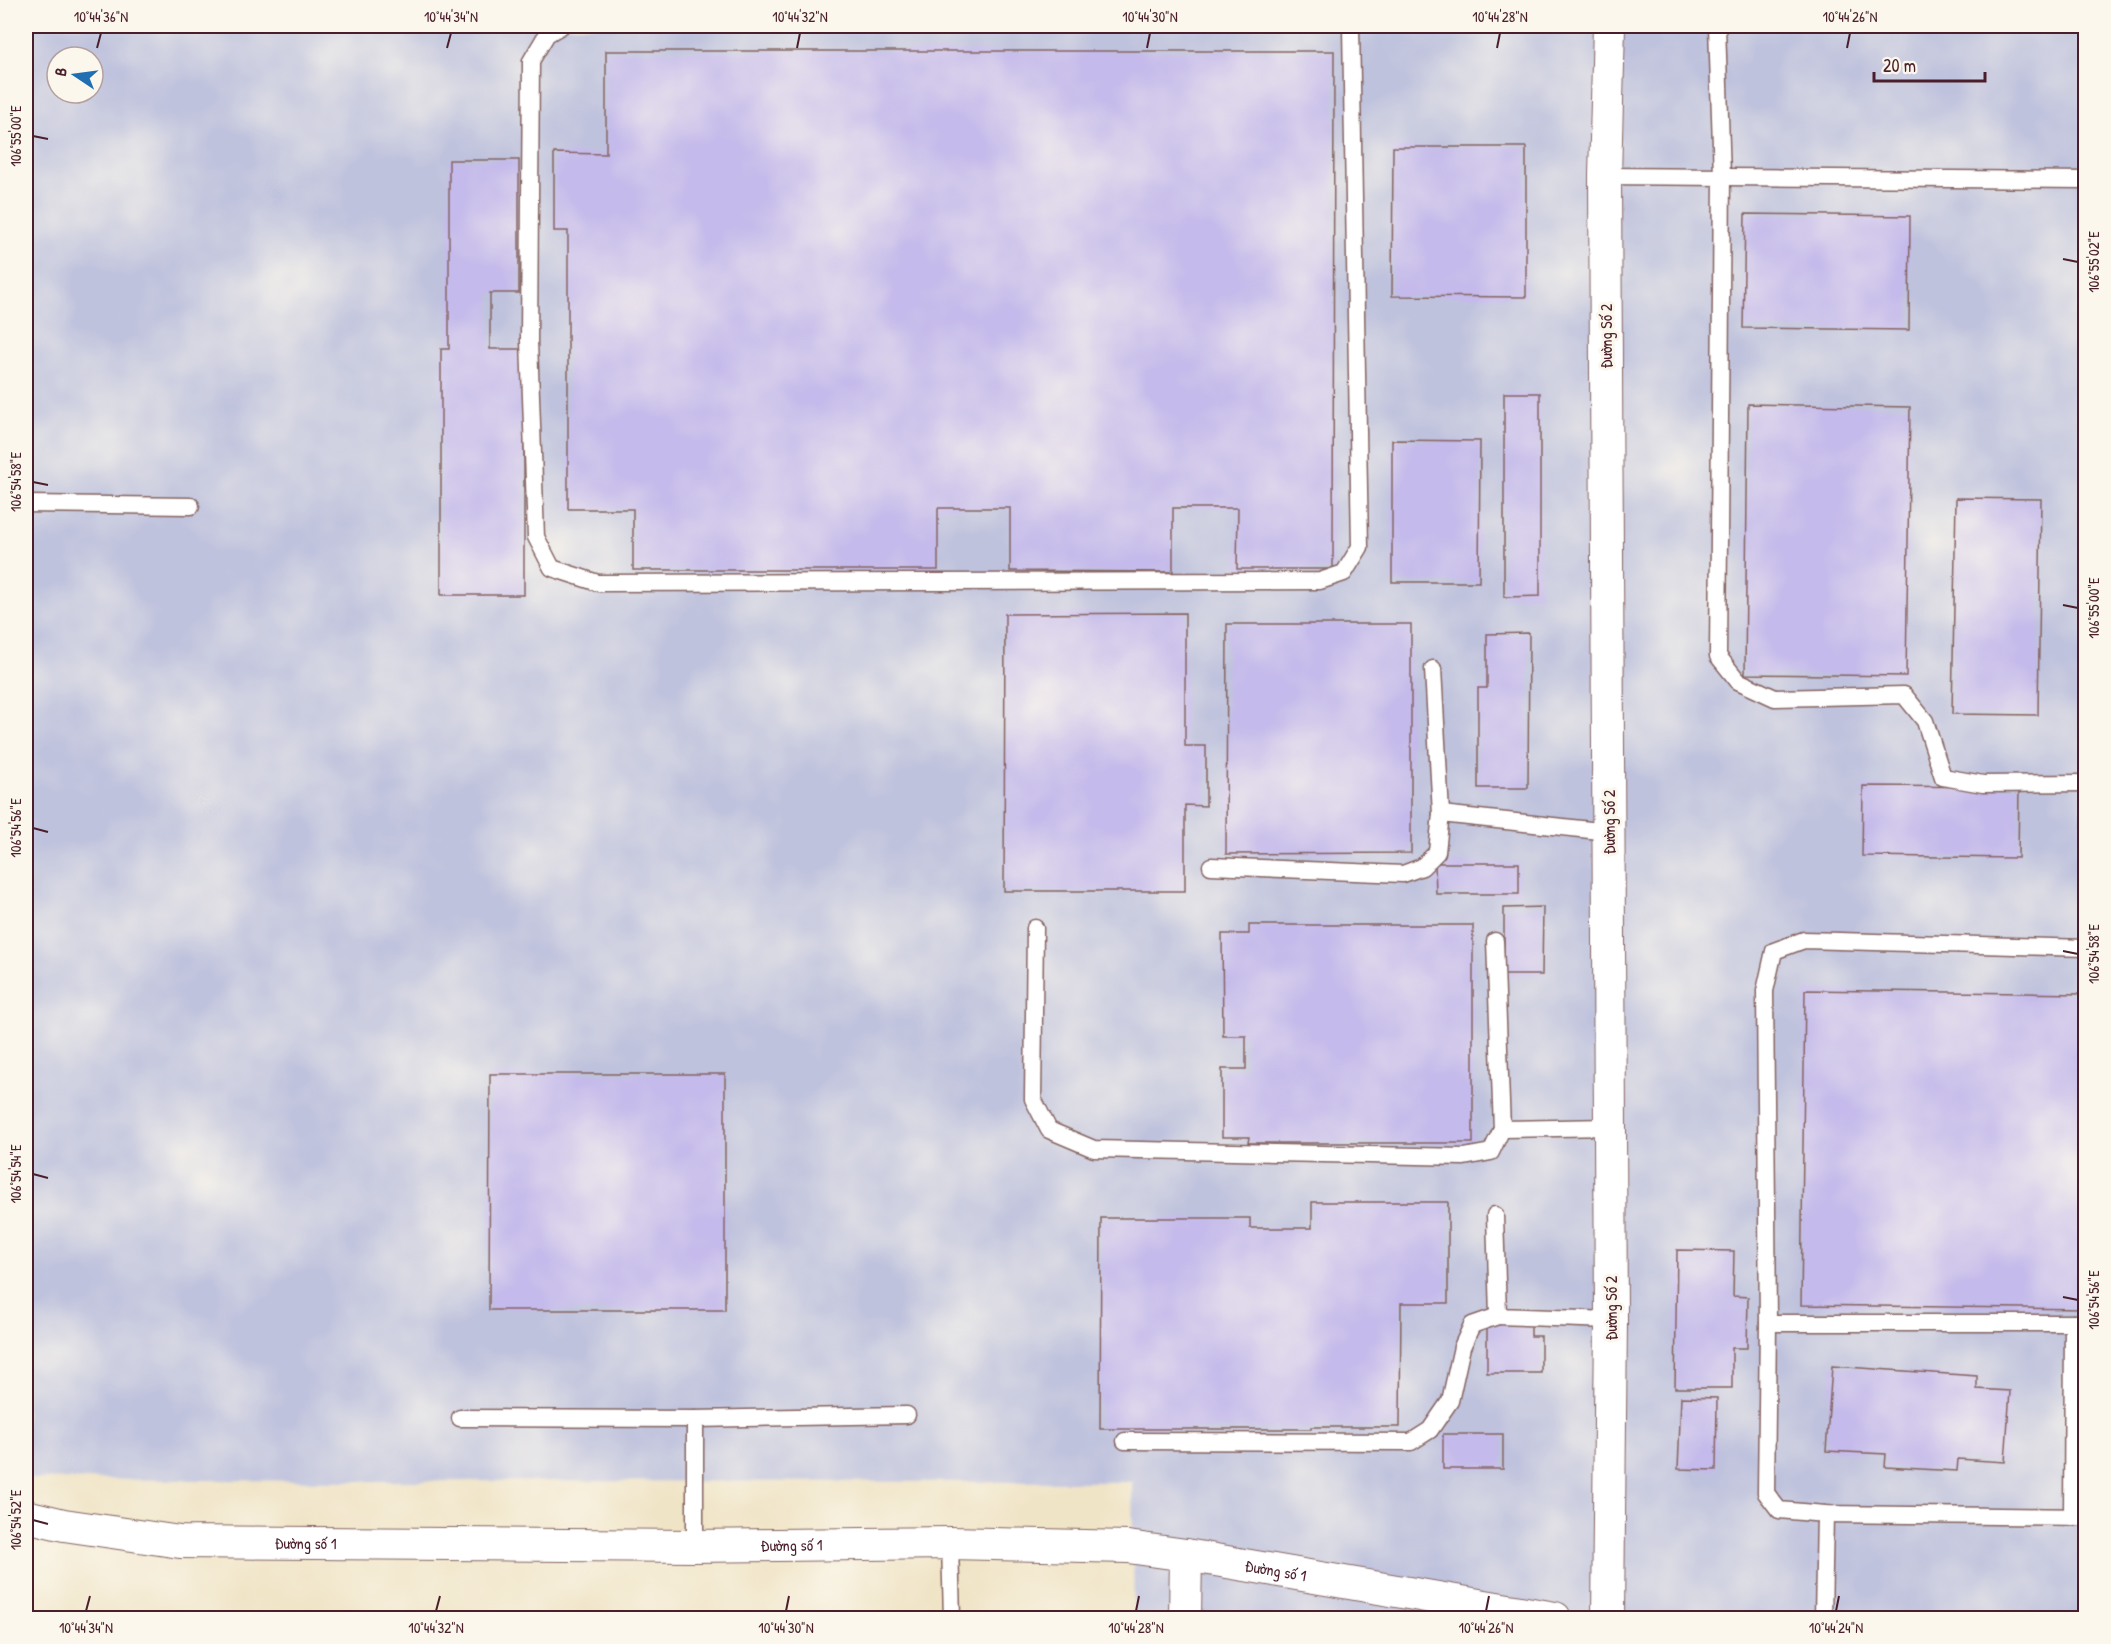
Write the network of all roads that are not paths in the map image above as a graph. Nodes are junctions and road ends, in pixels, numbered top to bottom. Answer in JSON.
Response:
{"nodes":[{"id":1,"x":561,"y":26,"type":"edge"},
{"id":2,"x":1351,"y":26,"type":"edge"},
{"id":3,"x":1609,"y":26,"type":"edge"},
{"id":4,"x":1717,"y":26,"type":"edge"},
{"id":5,"x":1605,"y":176,"type":"junction"},
{"id":6,"x":1722,"y":176,"type":"junction"},
{"id":7,"x":2085,"y":180,"type":"edge"},
{"id":8,"x":26,"y":504,"type":"edge"},
{"id":9,"x":191,"y":506,"type":"dead end"},
{"id":10,"x":1433,"y":669,"type":"dead end"},
{"id":11,"x":2085,"y":783,"type":"edge"},
{"id":12,"x":1441,"y":814,"type":"junction"},
{"id":13,"x":1610,"y":832,"type":"junction"},
{"id":14,"x":1210,"y":866,"type":"dead end"},
{"id":15,"x":1035,"y":928,"type":"dead end"},
{"id":16,"x":1495,"y":940,"type":"dead end"},
{"id":17,"x":2085,"y":948,"type":"edge"},
{"id":18,"x":1609,"y":1127,"type":"junction"},
{"id":19,"x":1502,"y":1129,"type":"junction"},
{"id":20,"x":1495,"y":1215,"type":"dead end"},
{"id":21,"x":1498,"y":1316,"type":"junction"},
{"id":22,"x":1611,"y":1320,"type":"junction"},
{"id":23,"x":1768,"y":1323,"type":"junction"},
{"id":24,"x":2079,"y":1323,"type":"edge"},
{"id":25,"x":907,"y":1415,"type":"dead end"},
{"id":26,"x":460,"y":1419,"type":"dead end"},
{"id":27,"x":695,"y":1419,"type":"junction"},
{"id":28,"x":1125,"y":1441,"type":"dead end"},
{"id":29,"x":1825,"y":1514,"type":"junction"},
{"id":30,"x":26,"y":1516,"type":"edge"},
{"id":31,"x":2079,"y":1517,"type":"edge"},
{"id":32,"x":950,"y":1544,"type":"junction"},
{"id":33,"x":695,"y":1546,"type":"junction"},
{"id":34,"x":1186,"y":1555,"type":"junction"},
{"id":35,"x":952,"y":1618,"type":"edge"},
{"id":36,"x":1185,"y":1618,"type":"edge"},
{"id":37,"x":1555,"y":1618,"type":"edge"},
{"id":38,"x":1608,"y":1618,"type":"edge"},
{"id":39,"x":1823,"y":1618,"type":"edge"}],
"edges":[{"from":1,"to":2,"type":"lane"},
{"from":3,"to":5,"type":"street","name":"Đường Số 2"},
{"from":4,"to":6,"type":"lane"},
{"from":5,"to":6,"type":"lane"},
{"from":5,"to":13,"type":"street","name":"Đường Số 2"},
{"from":6,"to":7,"type":"lane"},
{"from":6,"to":11,"type":"lane"},
{"from":8,"to":9,"type":"lane"},
{"from":10,"to":12,"type":"lane"},
{"from":12,"to":13,"type":"lane"},
{"from":12,"to":14,"type":"lane"},
{"from":13,"to":18,"type":"street","name":"Đường Số 2"},
{"from":15,"to":19,"type":"lane"},
{"from":16,"to":19,"type":"lane"},
{"from":17,"to":23,"type":"lane"},
{"from":18,"to":19,"type":"lane"},
{"from":18,"to":22,"type":"street","name":"Đường Số 2"},
{"from":20,"to":21,"type":"lane"},
{"from":21,"to":22,"type":"lane"},
{"from":21,"to":28,"type":"lane"},
{"from":22,"to":38,"type":"street","name":"Đường Số 2"},
{"from":23,"to":24,"type":"lane"},
{"from":23,"to":29,"type":"lane"},
{"from":24,"to":31,"type":"lane"},
{"from":25,"to":27,"type":"lane"},
{"from":26,"to":27,"type":"lane"},
{"from":27,"to":33,"type":"lane"},
{"from":29,"to":31,"type":"lane"},
{"from":29,"to":39,"type":"lane"},
{"from":30,"to":33,"type":"street","name":"Đường số 1"},
{"from":32,"to":33,"type":"street","name":"Đường số 1"},
{"from":32,"to":34,"type":"street","name":"Đường số 1"},
{"from":32,"to":35,"type":"lane"},
{"from":34,"to":36,"type":"street"},
{"from":34,"to":37,"type":"street","name":"Đường số 1"}]}
